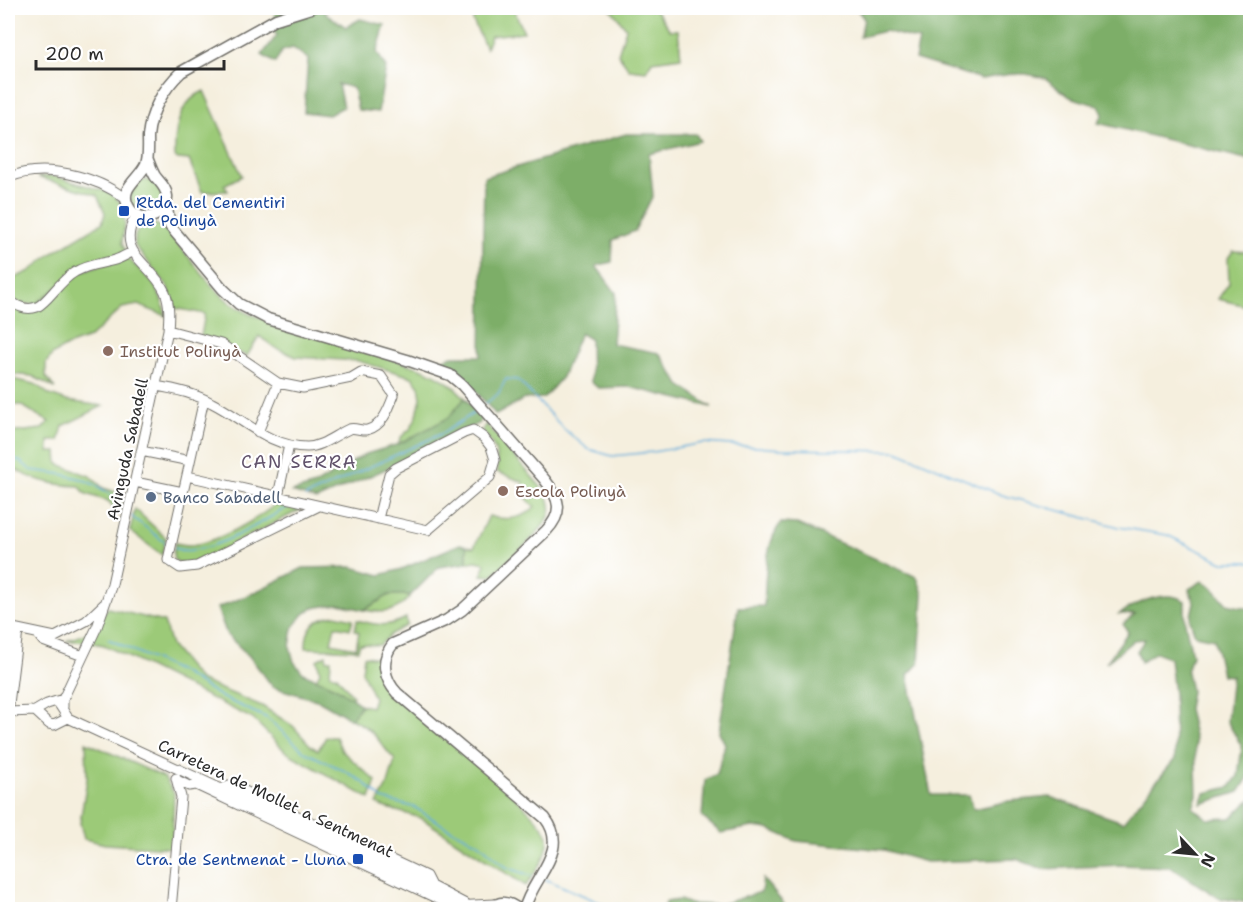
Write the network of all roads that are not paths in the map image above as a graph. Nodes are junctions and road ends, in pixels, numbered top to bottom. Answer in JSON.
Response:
{"nodes":[{"id":1,"x":312,"y":8,"type":"edge"},
{"id":2,"x":147,"y":160,"type":"junction"},
{"id":3,"x":8,"y":178,"type":"edge"},
{"id":4,"x":158,"y":180,"type":"junction"},
{"id":5,"x":134,"y":181,"type":"junction"},
{"id":6,"x":107,"y":186,"type":"junction"},
{"id":7,"x":126,"y":198,"type":"junction"},
{"id":8,"x":166,"y":203,"type":"junction"},
{"id":9,"x":136,"y":215,"type":"junction"},
{"id":10,"x":151,"y":217,"type":"junction"},
{"id":11,"x":170,"y":225,"type":"junction"},
{"id":12,"x":132,"y":252,"type":"junction"},
{"id":13,"x":8,"y":298,"type":"edge"},
{"id":14,"x":168,"y":330,"type":"junction"},
{"id":15,"x":278,"y":383,"type":"junction"},
{"id":16,"x":155,"y":386,"type":"junction"},
{"id":17,"x":204,"y":399,"type":"junction"},
{"id":18,"x":258,"y":432,"type":"junction"},
{"id":19,"x":289,"y":445,"type":"junction"},
{"id":20,"x":141,"y":451,"type":"junction"},
{"id":21,"x":190,"y":461,"type":"junction"},
{"id":22,"x":187,"y":476,"type":"junction"},
{"id":23,"x":135,"y":482,"type":"junction"},
{"id":24,"x":183,"y":492,"type":"junction"},
{"id":25,"x":278,"y":496,"type":"junction"},
{"id":26,"x":320,"y":506,"type":"junction"},
{"id":27,"x":378,"y":519,"type":"junction"},
{"id":28,"x":106,"y":602,"type":"junction"},
{"id":29,"x":8,"y":627,"type":"edge"},
{"id":30,"x":18,"y":631,"type":"junction"},
{"id":31,"x":38,"y":634,"type":"junction"},
{"id":32,"x":12,"y":645,"type":"edge"},
{"id":33,"x":83,"y":656,"type":"junction"},
{"id":34,"x":10,"y":673,"type":"edge"},
{"id":35,"x":8,"y":709,"type":"edge"},
{"id":36,"x":63,"y":710,"type":"junction"},
{"id":37,"x":40,"y":712,"type":"junction"},
{"id":38,"x":173,"y":767,"type":"junction"},
{"id":39,"x":177,"y":780,"type":"junction"},
{"id":40,"x":192,"y":782,"type":"junction"},
{"id":41,"x":181,"y":797,"type":"junction"},
{"id":42,"x":532,"y":886,"type":"junction"},
{"id":43,"x":514,"y":906,"type":"edge"},
{"id":44,"x":474,"y":907,"type":"edge"},
{"id":45,"x":492,"y":907,"type":"edge"},
{"id":46,"x":171,"y":909,"type":"edge"},
{"id":47,"x":524,"y":909,"type":"edge"}],
"edges":[{"from":1,"to":2,"type":"main road"},
{"from":2,"to":4,"type":"main road"},
{"from":2,"to":5,"type":"main road"},
{"from":3,"to":6,"type":"street"},
{"from":4,"to":5,"type":"main road"},
{"from":4,"to":8,"type":"main road"},
{"from":5,"to":6,"type":"street"},
{"from":5,"to":7,"type":"main road"},
{"from":6,"to":7,"type":"street"},
{"from":7,"to":9,"type":"main road"},
{"from":8,"to":10,"type":"main road"},
{"from":8,"to":11,"type":"main road"},
{"from":9,"to":10,"type":"main road"},
{"from":9,"to":12,"type":"street"},
{"from":10,"to":11,"type":"main road"},
{"from":11,"to":42,"type":"main road"},
{"from":12,"to":13,"type":"street"},
{"from":12,"to":14,"type":"street","name":"Avinguda Sabadell"},
{"from":14,"to":15,"type":"street"},
{"from":14,"to":16,"type":"street","name":"Avinguda Sabadell"},
{"from":15,"to":18,"type":"street"},
{"from":15,"to":19,"type":"street"},
{"from":16,"to":17,"type":"street"},
{"from":16,"to":20,"type":"street","name":"Avinguda Sabadell"},
{"from":17,"to":18,"type":"street"},
{"from":17,"to":21,"type":"street"},
{"from":18,"to":19,"type":"street"},
{"from":19,"to":25,"type":"street"},
{"from":20,"to":21,"type":"street"},
{"from":20,"to":23,"type":"street","name":"Avinguda Sabadell"},
{"from":21,"to":22,"type":"street"},
{"from":22,"to":24,"type":"street"},
{"from":22,"to":25,"type":"street"},
{"from":23,"to":24,"type":"street"},
{"from":23,"to":28,"type":"street","name":"Avinguda Sabadell"},
{"from":24,"to":26,"type":"street"},
{"from":25,"to":26,"type":"street"},
{"from":26,"to":27,"type":"street"},
{"from":27,"to":27,"type":"street"},
{"from":28,"to":31,"type":"street"},
{"from":28,"to":33,"type":"street","name":"Avinguda Sabadell"},
{"from":29,"to":30,"type":"street"},
{"from":30,"to":31,"type":"street"},
{"from":30,"to":32,"type":"street"},
{"from":31,"to":33,"type":"street"},
{"from":32,"to":34,"type":"street"},
{"from":33,"to":36,"type":"street","name":"Avinguda Sabadell"},
{"from":34,"to":35,"type":"street"},
{"from":35,"to":37,"type":"street","name":"Carretera de Mollet a Sentmenat"},
{"from":36,"to":37,"type":"street","name":"Carretera de Mollet a Sentmenat"},
{"from":36,"to":37,"type":"street","name":"Carretera de Mollet a Sentmenat"},
{"from":36,"to":38,"type":"street","name":"Carretera de Mollet a Sentmenat"},
{"from":38,"to":39,"type":"street"},
{"from":38,"to":40,"type":"street","name":"Carretera de Mollet a Sentmenat"},
{"from":39,"to":40,"type":"street"},
{"from":39,"to":41,"type":"street"},
{"from":40,"to":41,"type":"street"},
{"from":40,"to":44,"type":"street"},
{"from":40,"to":44,"type":"street","name":"Carretera de Mollet a Sentmenat"},
{"from":41,"to":46,"type":"street"},
{"from":42,"to":43,"type":"main road"},
{"from":42,"to":47,"type":"main road"},
{"from":43,"to":45,"type":"main road"},
{"from":44,"to":45,"type":"street"}]}
